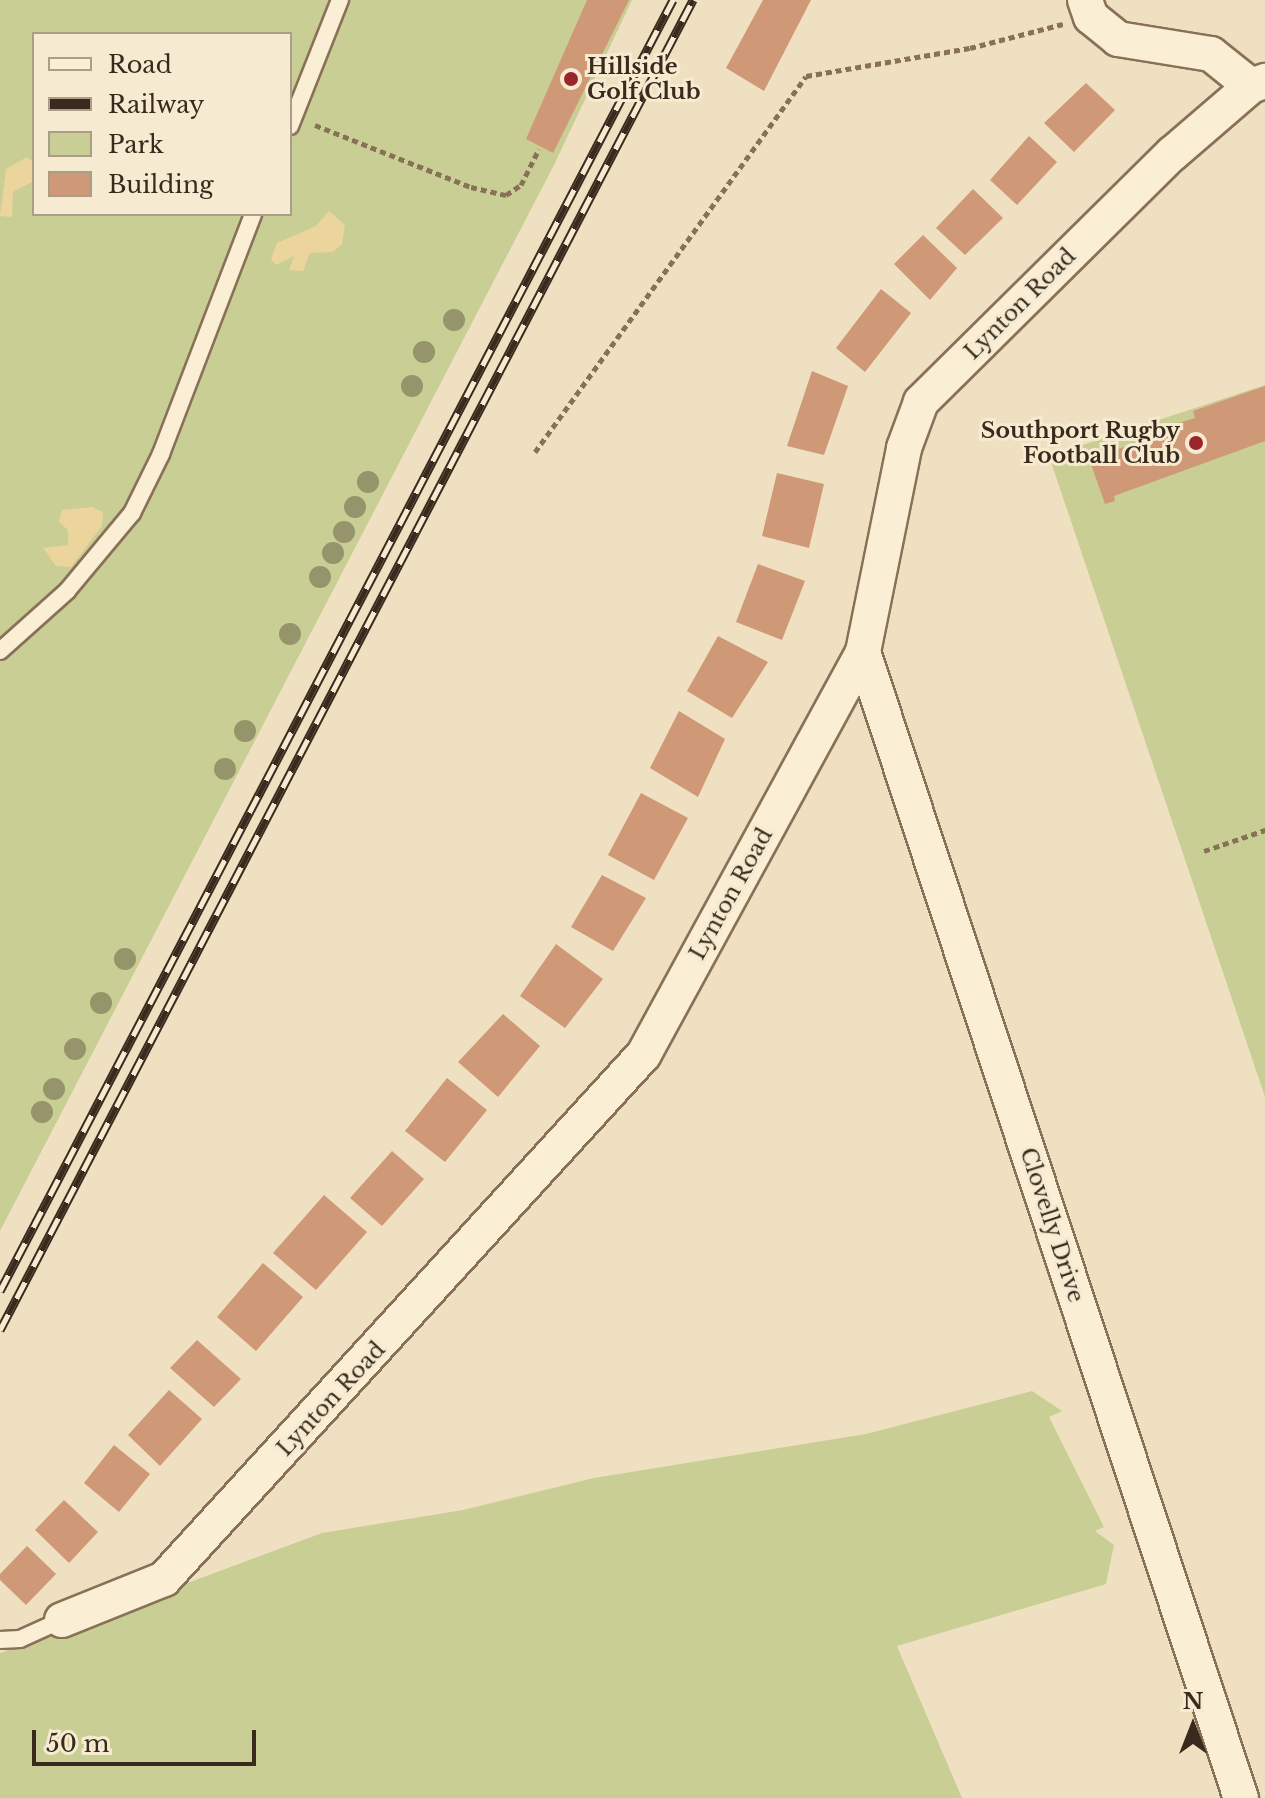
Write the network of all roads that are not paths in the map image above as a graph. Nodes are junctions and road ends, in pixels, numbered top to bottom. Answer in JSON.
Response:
{"nodes":[{"id":1,"x":340,"y":0,"type":"edge"},
{"id":2,"x":1088,"y":8,"type":"edge"},
{"id":3,"x":1258,"y":84,"type":"edge"},
{"id":4,"x":292,"y":120,"type":"edge"},
{"id":5,"x":252,"y":216,"type":"edge"},
{"id":6,"x":0,"y":651,"type":"edge"},
{"id":7,"x":863,"y":652,"type":"junction"},
{"id":8,"x":62,"y":1620,"type":"joint"},
{"id":9,"x":0,"y":1640,"type":"edge"},
{"id":10,"x":1241,"y":1798,"type":"edge"}],
"edges":[{"from":1,"to":4,"type":"lane"},
{"from":2,"to":3,"type":"street"},
{"from":3,"to":7,"type":"street","name":"Lynton Road"},
{"from":5,"to":6,"type":"lane"},
{"from":7,"to":8,"type":"street","name":"Lynton Road"},
{"from":7,"to":10,"type":"street","name":"Clovelly Drive"},
{"from":8,"to":9,"type":"lane"}]}
